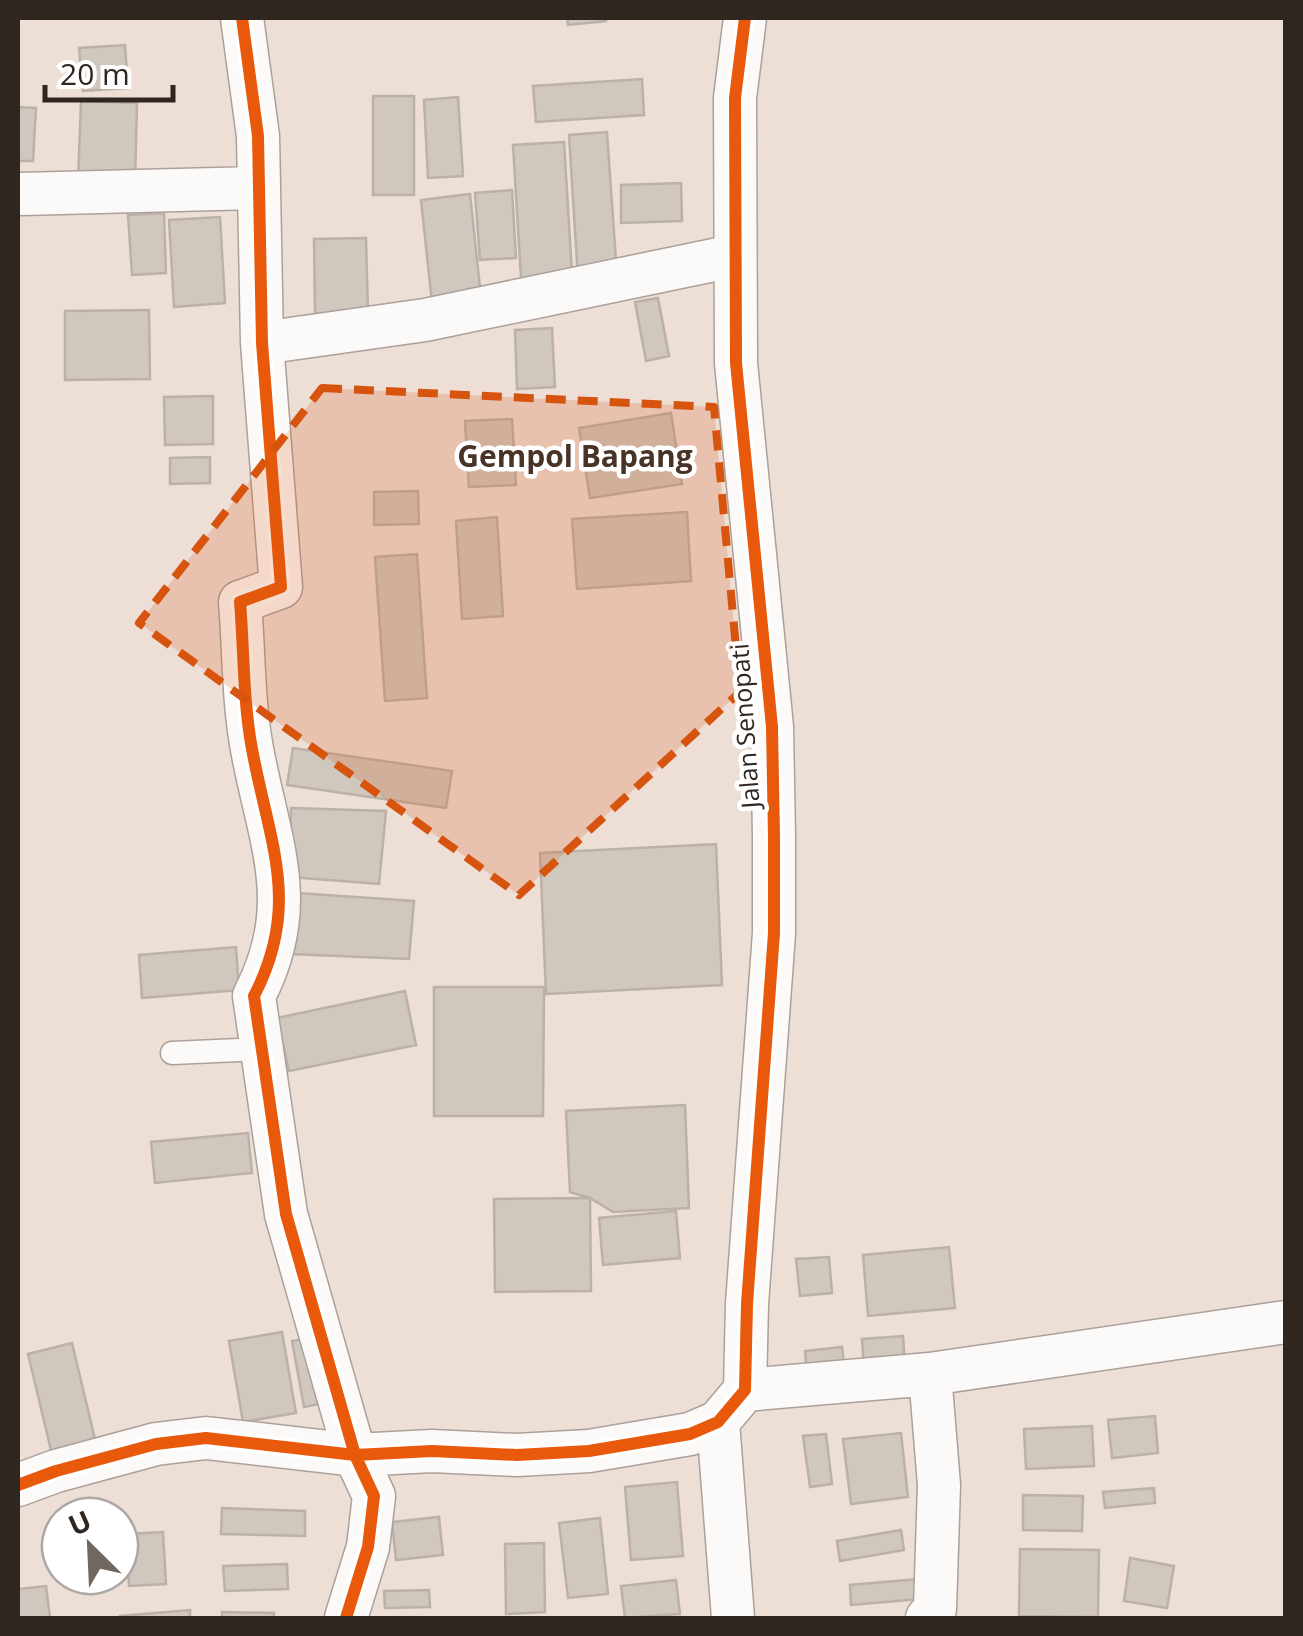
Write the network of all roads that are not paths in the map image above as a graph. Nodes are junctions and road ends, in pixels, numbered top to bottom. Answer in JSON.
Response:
{"nodes":[{"id":1,"x":242,"y":18,"type":"edge"},
{"id":2,"x":744,"y":18,"type":"edge"},
{"id":3,"x":259,"y":188,"type":"junction"},
{"id":4,"x":21,"y":194,"type":"dead end"},
{"id":5,"x":734,"y":256,"type":"junction"},
{"id":6,"x":262,"y":343,"type":"junction"},
{"id":7,"x":262,"y":1049,"type":"junction"},
{"id":8,"x":172,"y":1053,"type":"dead end"},
{"id":9,"x":1286,"y":1322,"type":"edge"},
{"id":10,"x":930,"y":1374,"type":"junction"},
{"id":11,"x":746,"y":1390,"type":"junction"},
{"id":12,"x":718,"y":1422,"type":"junction"},
{"id":13,"x":355,"y":1455,"type":"junction"},
{"id":14,"x":18,"y":1485,"type":"edge"},
{"id":15,"x":346,"y":1618,"type":"edge"},
{"id":16,"x":734,"y":1618,"type":"edge"},
{"id":17,"x":927,"y":1618,"type":"edge"}],
"edges":[{"from":1,"to":3,"type":"street"},
{"from":2,"to":5,"type":"street","name":"Jalan Senopati"},
{"from":3,"to":4,"type":"street"},
{"from":3,"to":6,"type":"street"},
{"from":5,"to":6,"type":"street"},
{"from":5,"to":11,"type":"street","name":"Jalan Senopati"},
{"from":6,"to":7,"type":"street"},
{"from":7,"to":8,"type":"lane"},
{"from":7,"to":13,"type":"street"},
{"from":9,"to":10,"type":"street"},
{"from":10,"to":11,"type":"street"},
{"from":10,"to":17,"type":"street"},
{"from":11,"to":12,"type":"street"},
{"from":12,"to":13,"type":"street"},
{"from":12,"to":16,"type":"street"},
{"from":13,"to":14,"type":"street"},
{"from":13,"to":15,"type":"street"}]}
